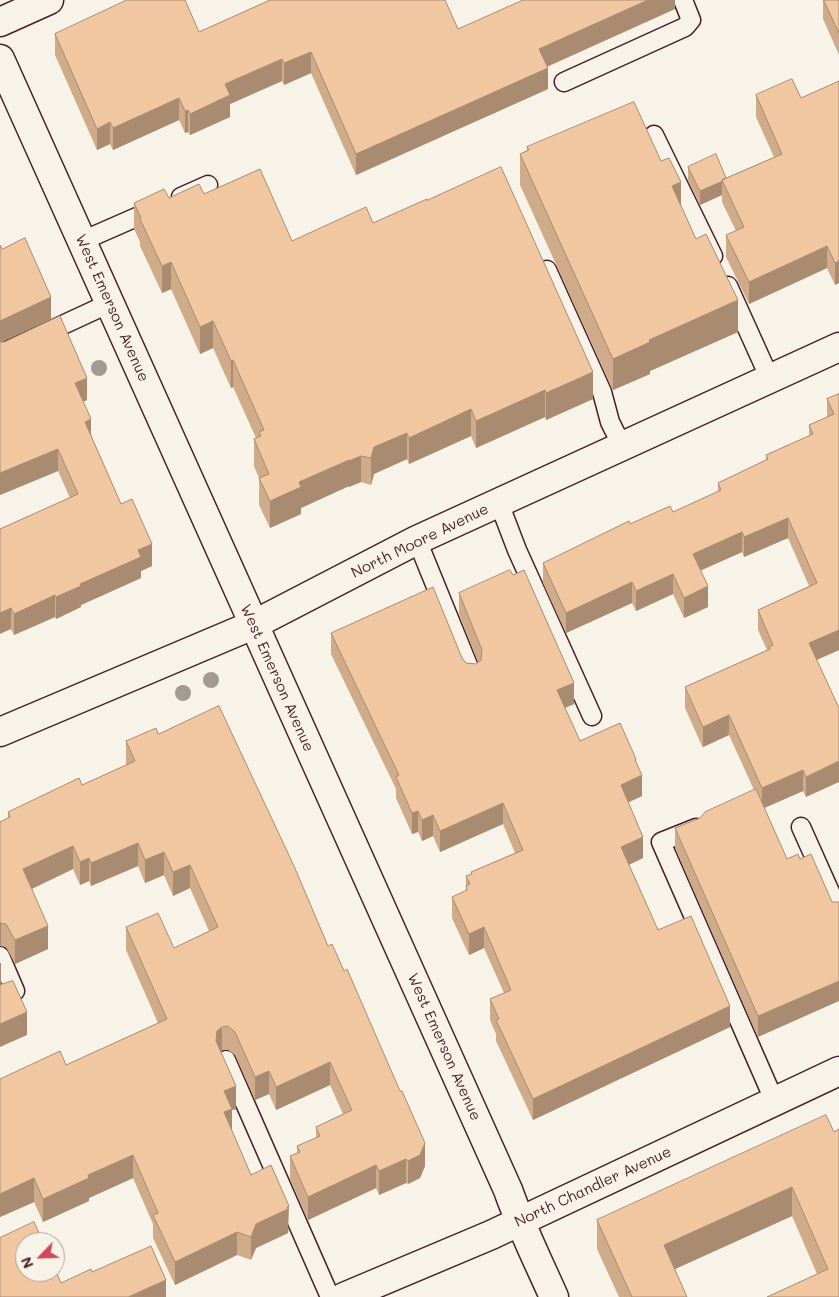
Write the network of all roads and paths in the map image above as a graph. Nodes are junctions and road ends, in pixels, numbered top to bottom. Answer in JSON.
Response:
{"nodes":[{"id":1,"x":48,"y":0,"type":"edge"},
{"id":2,"x":683,"y":0,"type":"edge"},
{"id":3,"x":0,"y":22,"type":"edge"},
{"id":4,"x":0,"y":59,"type":"edge"},
{"id":5,"x":564,"y":82,"type":"dead end"},
{"id":6,"x":654,"y":135,"type":"dead end"},
{"id":7,"x":208,"y":185,"type":"dead end"},
{"id":8,"x":82,"y":241,"type":"junction"},
{"id":9,"x":541,"y":258,"type":"edge"},
{"id":10,"x":110,"y":303,"type":"junction"},
{"id":11,"x":839,"y":347,"type":"edge"},
{"id":12,"x":0,"y":354,"type":"edge"},
{"id":13,"x":770,"y":378,"type":"junction"},
{"id":14,"x":622,"y":446,"type":"junction"},
{"id":15,"x":498,"y":503,"type":"junction"},
{"id":16,"x":417,"y":540,"type":"junction"},
{"id":17,"x":253,"y":625,"type":"junction"},
{"id":18,"x":472,"y":675,"type":"edge"},
{"id":19,"x":592,"y":716,"type":"dead end"},
{"id":20,"x":0,"y":732,"type":"edge"},
{"id":21,"x":801,"y":827,"type":"dead end"},
{"id":22,"x":696,"y":828,"type":"edge"},
{"id":23,"x":839,"y":912,"type":"edge"},
{"id":24,"x":0,"y":956,"type":"edge"},
{"id":25,"x":0,"y":998,"type":"edge"},
{"id":26,"x":226,"y":1060,"type":"edge"},
{"id":27,"x":839,"y":1071,"type":"edge"},
{"id":28,"x":774,"y":1100,"type":"junction"},
{"id":29,"x":519,"y":1221,"type":"junction"},
{"id":30,"x":373,"y":1291,"type":"edge"},
{"id":31,"x":330,"y":1297,"type":"edge"},
{"id":32,"x":344,"y":1297,"type":"edge"},
{"id":33,"x":554,"y":1297,"type":"edge"}],
"edges":[{"from":1,"to":3,"type":"street"},
{"from":2,"to":5,"type":"lane"},
{"from":4,"to":8,"type":"street","name":"West Emerson Avenue"},
{"from":6,"to":13,"type":"lane"},
{"from":7,"to":8,"type":"lane"},
{"from":8,"to":10,"type":"street","name":"West Emerson Avenue"},
{"from":9,"to":14,"type":"lane"},
{"from":10,"to":12,"type":"lane"},
{"from":10,"to":17,"type":"street","name":"West Emerson Avenue"},
{"from":11,"to":13,"type":"street","name":"North Moore Avenue"},
{"from":13,"to":14,"type":"street","name":"North Moore Avenue"},
{"from":14,"to":15,"type":"street","name":"North Moore Avenue"},
{"from":15,"to":16,"type":"street","name":"North Moore Avenue"},
{"from":15,"to":19,"type":"lane"},
{"from":16,"to":17,"type":"street","name":"North Moore Avenue"},
{"from":16,"to":18,"type":"lane"},
{"from":17,"to":20,"type":"street","name":"North Moore Avenue"},
{"from":17,"to":29,"type":"street","name":"West Emerson Avenue"},
{"from":21,"to":23,"type":"lane"},
{"from":22,"to":28,"type":"lane"},
{"from":24,"to":25,"type":"lane"},
{"from":26,"to":31,"type":"lane"},
{"from":27,"to":28,"type":"street","name":"North Chandler Avenue"},
{"from":28,"to":29,"type":"street","name":"North Chandler Avenue"},
{"from":29,"to":30,"type":"street","name":"North Chandler Avenue"},
{"from":29,"to":33,"type":"street","name":"West Emerson Avenue"},
{"from":30,"to":32,"type":"street","name":"North Chandler Avenue"}]}
